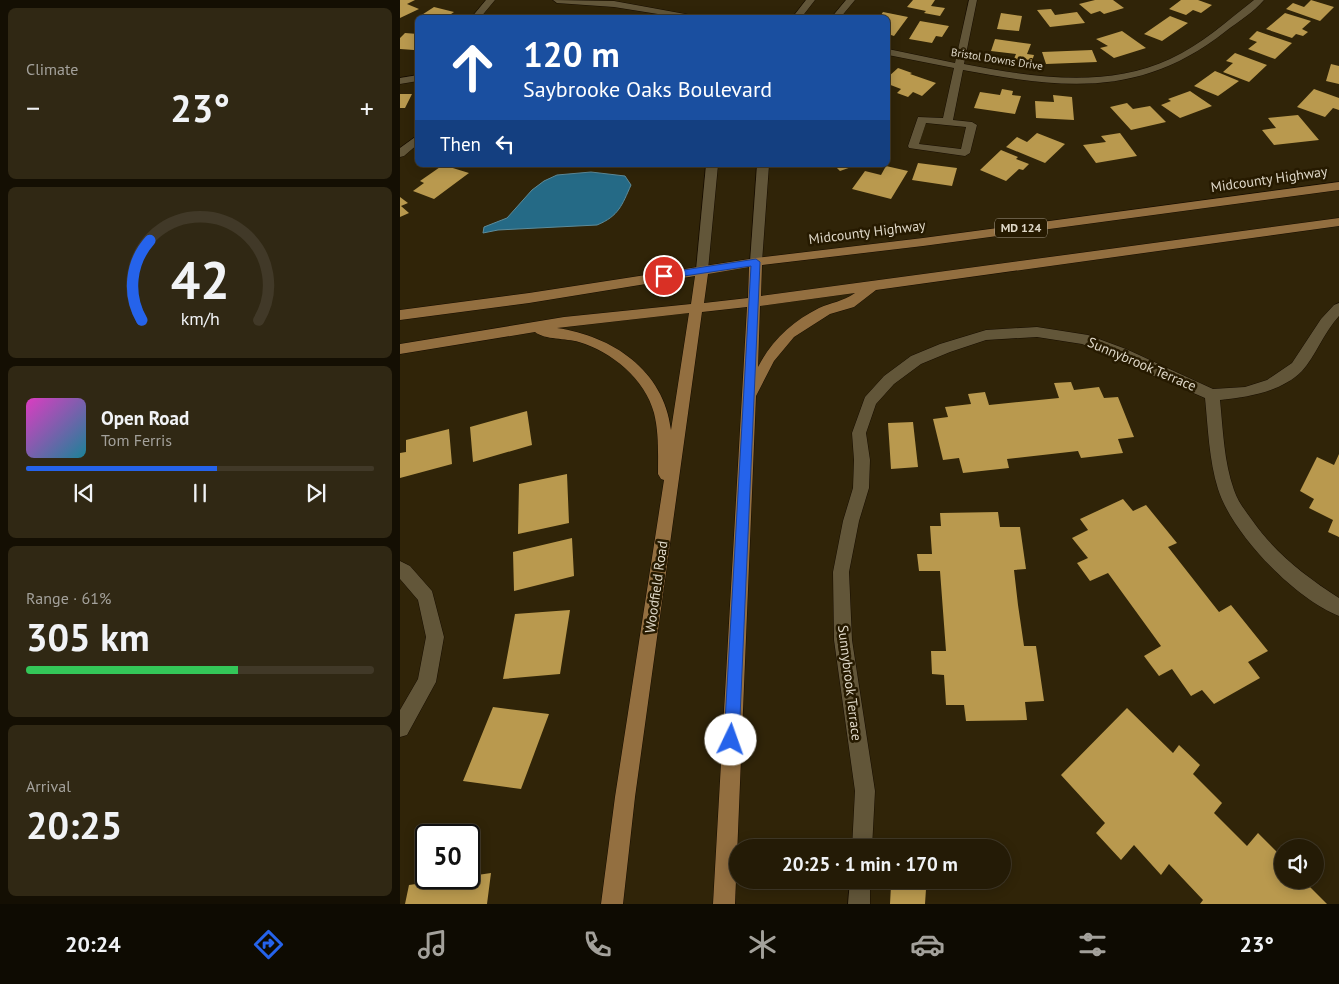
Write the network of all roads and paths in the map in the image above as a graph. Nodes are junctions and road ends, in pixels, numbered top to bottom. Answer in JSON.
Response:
{"nodes":[{"id":1,"x":491,"y":0,"type":"edge"},
{"id":2,"x":557,"y":0,"type":"edge"},
{"id":3,"x":811,"y":0,"type":"edge"},
{"id":4,"x":850,"y":0,"type":"edge"},
{"id":5,"x":973,"y":0,"type":"edge"},
{"id":6,"x":1260,"y":0,"type":"edge"},
{"id":7,"x":615,"y":2,"type":"edge"},
{"id":8,"x":478,"y":15,"type":"edge"},
{"id":9,"x":686,"y":15,"type":"edge"},
{"id":10,"x":798,"y":15,"type":"edge"},
{"id":11,"x":838,"y":15,"type":"edge"},
{"id":12,"x":890,"y":52,"type":"edge"},
{"id":13,"x":958,"y":65,"type":"junction"},
{"id":14,"x":415,"y":78,"type":"edge"},
{"id":15,"x":400,"y":81,"type":"edge"},
{"id":16,"x":947,"y":122,"type":"junction"},
{"id":17,"x":415,"y":141,"type":"edge"},
{"id":18,"x":400,"y":154,"type":"edge"},
{"id":19,"x":712,"y":167,"type":"edge"},
{"id":20,"x":763,"y":167,"type":"edge"},
{"id":21,"x":1339,"y":186,"type":"edge"},
{"id":22,"x":1339,"y":222,"type":"edge"},
{"id":23,"x":756,"y":262,"type":"junction"},
{"id":24,"x":702,"y":270,"type":"junction"},
{"id":25,"x":874,"y":285,"type":"junction"},
{"id":26,"x":754,"y":302,"type":"junction"},
{"id":27,"x":697,"y":308,"type":"junction"},
{"id":28,"x":1339,"y":308,"type":"edge"},
{"id":29,"x":400,"y":315,"type":"edge"},
{"id":30,"x":530,"y":328,"type":"junction"},
{"id":31,"x":400,"y":349,"type":"edge"},
{"id":32,"x":1212,"y":395,"type":"junction"},
{"id":33,"x":749,"y":398,"type":"junction"},
{"id":34,"x":669,"y":501,"type":"junction"},
{"id":35,"x":400,"y":569,"type":"edge"},
{"id":36,"x":1339,"y":608,"type":"edge"},
{"id":37,"x":400,"y":728,"type":"edge"},
{"id":38,"x":862,"y":839,"type":"edge"},
{"id":39,"x":860,"y":889,"type":"edge"},
{"id":40,"x":612,"y":904,"type":"edge"},
{"id":41,"x":724,"y":904,"type":"edge"},
{"id":42,"x":859,"y":904,"type":"edge"}],
"edges":[{"from":1,"to":8,"type":"street"},
{"from":2,"to":7,"type":"street"},
{"from":3,"to":10,"type":"street"},
{"from":4,"to":11,"type":"street"},
{"from":5,"to":13,"type":"street"},
{"from":6,"to":13,"type":"street","name":"Bristol Downs Drive"},
{"from":7,"to":9,"type":"street"},
{"from":12,"to":13,"type":"street","name":"Bristol Downs Drive"},
{"from":13,"to":16,"type":"street"},
{"from":14,"to":15,"type":"street"},
{"from":16,"to":16,"type":"street"},
{"from":17,"to":18,"type":"street"},
{"from":19,"to":24,"type":"street"},
{"from":20,"to":23,"type":"street"},
{"from":21,"to":23,"type":"main road","name":"Midcounty Highway","number":"MD 124"},
{"from":22,"to":25,"type":"main road"},
{"from":23,"to":24,"type":"main road","name":"Midcounty Highway","number":"MD 124"},
{"from":23,"to":26,"type":"main road"},
{"from":24,"to":27,"type":"main road","name":"Woodfield Road"},
{"from":24,"to":29,"type":"main road","name":"Midcounty Highway"},
{"from":25,"to":26,"type":"main road"},
{"from":25,"to":33,"type":"main road"},
{"from":26,"to":27,"type":"main road"},
{"from":26,"to":33,"type":"main road"},
{"from":27,"to":30,"type":"main road"},
{"from":27,"to":34,"type":"main road","name":"Woodfield Road"},
{"from":28,"to":32,"type":"street","name":"Sunnybrook Terrace"},
{"from":30,"to":31,"type":"main road"},
{"from":30,"to":34,"type":"main road"},
{"from":32,"to":36,"type":"street"},
{"from":32,"to":38,"type":"street","name":"Sunnybrook Terrace"},
{"from":33,"to":41,"type":"main road"},
{"from":34,"to":40,"type":"main road","name":"Woodfield Road"},
{"from":35,"to":37,"type":"street"},
{"from":39,"to":42,"type":"street"}]}
